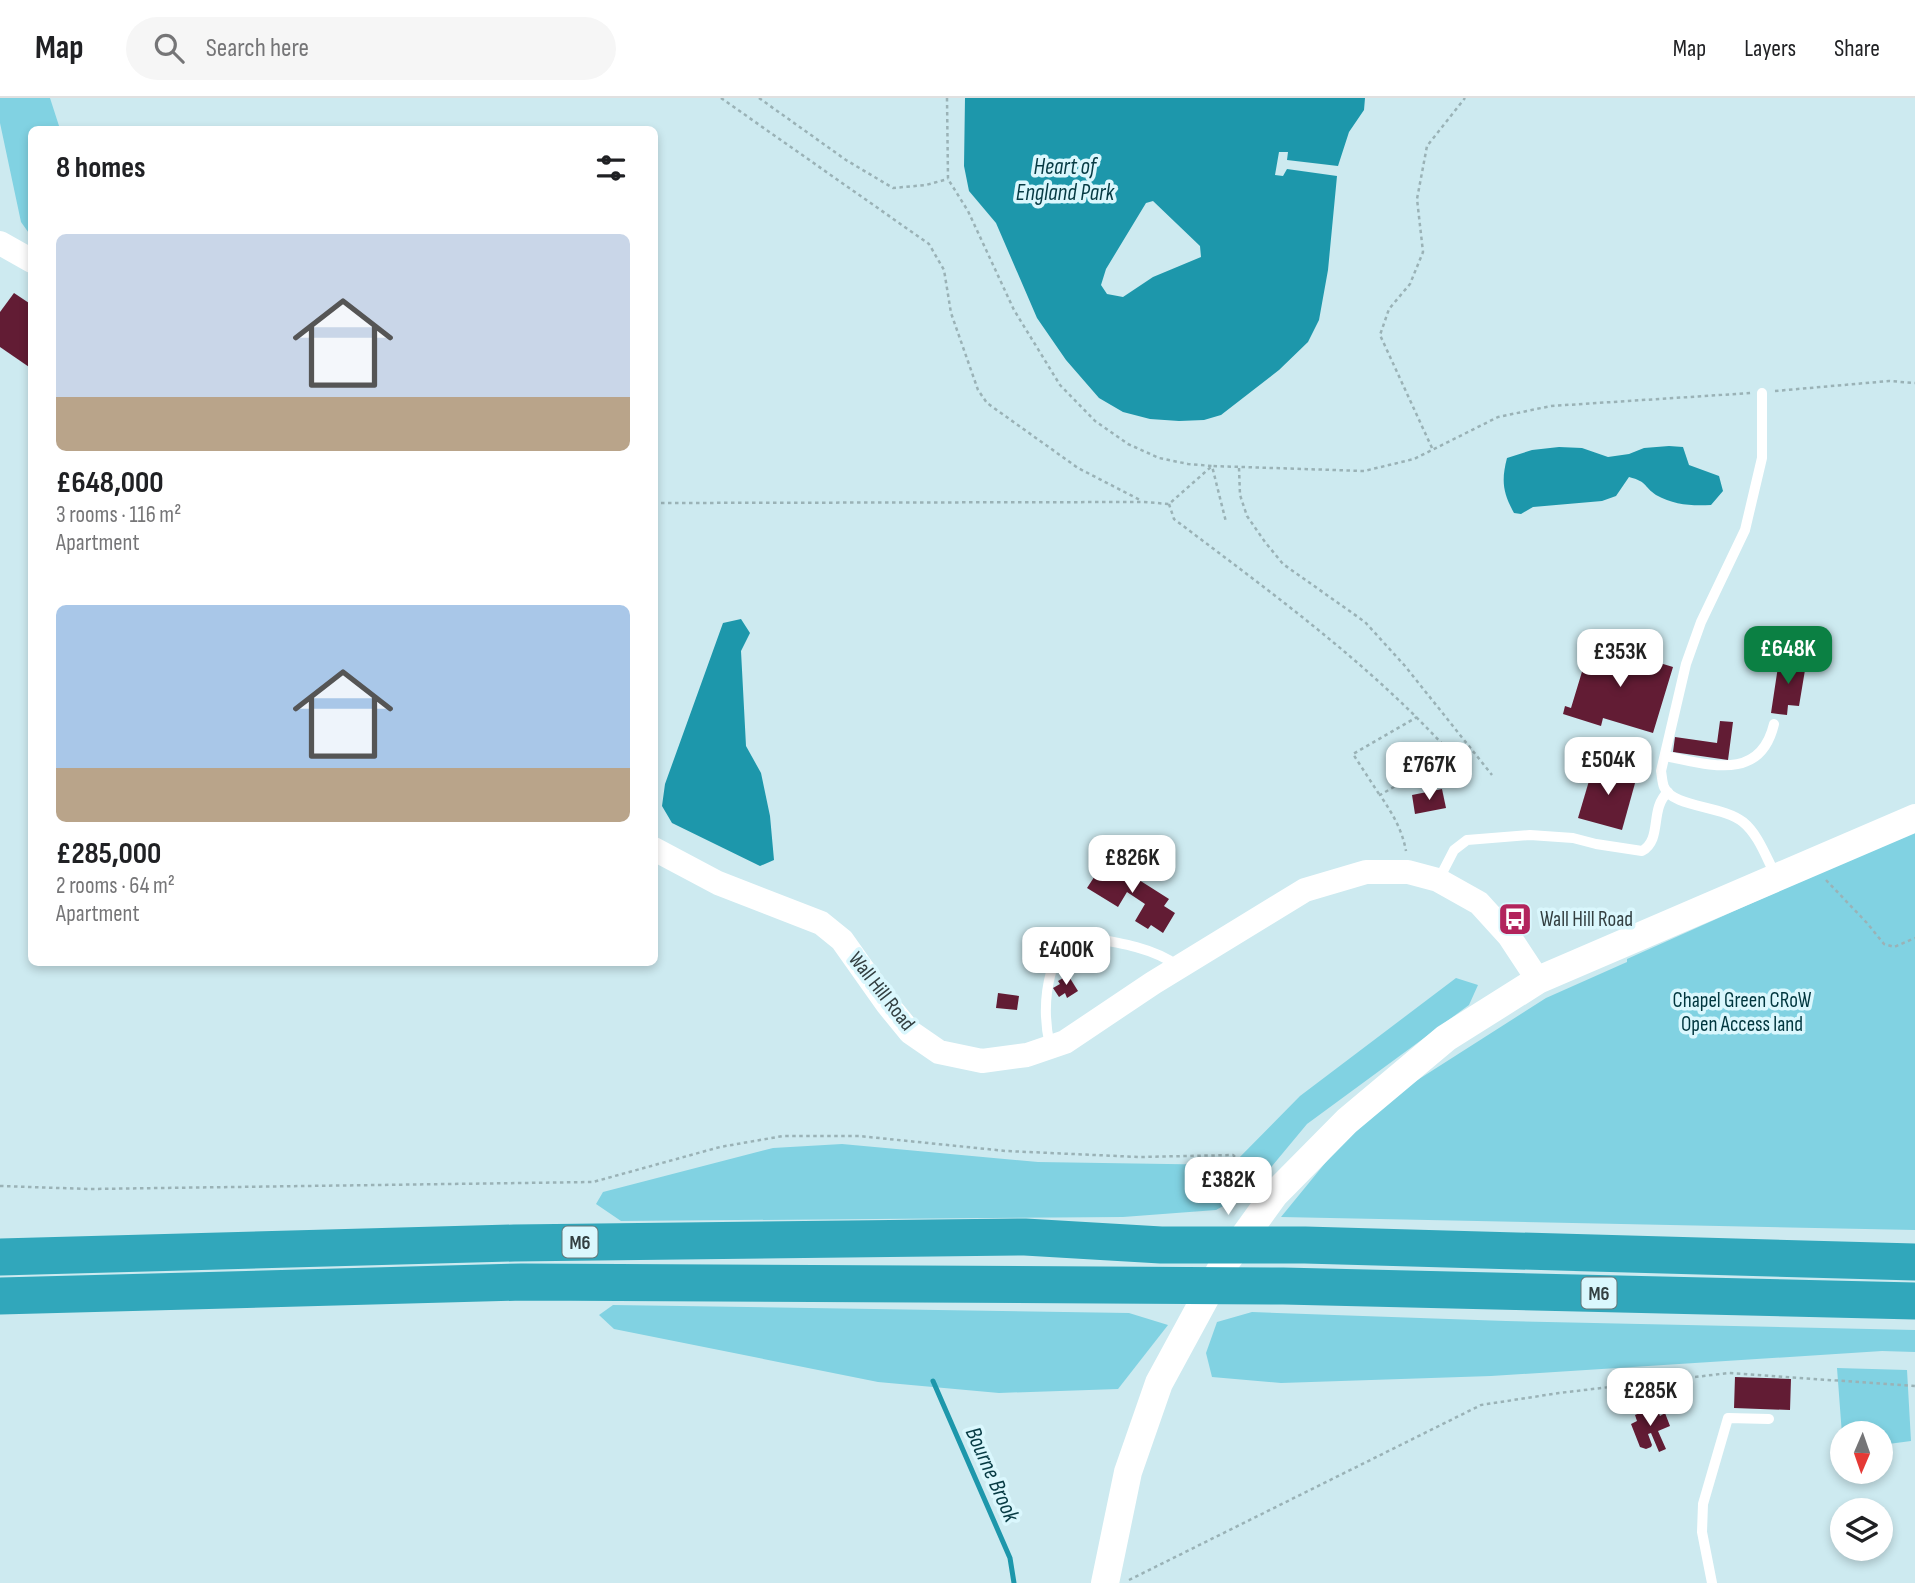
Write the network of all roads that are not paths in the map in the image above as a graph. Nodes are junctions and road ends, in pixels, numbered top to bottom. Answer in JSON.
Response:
{"nodes":[{"id":1,"x":0,"y":243,"type":"edge"},
{"id":2,"x":28,"y":259,"type":"edge"},
{"id":3,"x":1762,"y":393,"type":"road end"},
{"id":4,"x":1774,"y":724,"type":"dead end"},
{"id":5,"x":1665,"y":756,"type":"junction"},
{"id":6,"x":1668,"y":792,"type":"junction"},
{"id":7,"x":1915,"y":818,"type":"edge"},
{"id":8,"x":658,"y":851,"type":"edge"},
{"id":9,"x":1777,"y":878,"type":"junction"},
{"id":10,"x":1438,"y":880,"type":"junction"},
{"id":11,"x":1180,"y":967,"type":"junction"},
{"id":12,"x":1538,"y":980,"type":"junction"},
{"id":13,"x":1051,"y":1046,"type":"junction"},
{"id":14,"x":0,"y":1257,"type":"edge"},
{"id":15,"x":1915,"y":1262,"type":"edge"},
{"id":16,"x":0,"y":1296,"type":"edge"},
{"id":17,"x":1915,"y":1301,"type":"edge"},
{"id":18,"x":1769,"y":1419,"type":"dead end"},
{"id":19,"x":1105,"y":1583,"type":"edge"},
{"id":20,"x":1712,"y":1583,"type":"edge"}],
"edges":[{"from":1,"to":2,"type":"street"},
{"from":3,"to":5,"type":"lane"},
{"from":4,"to":5,"type":"lane"},
{"from":5,"to":6,"type":"lane"},
{"from":6,"to":9,"type":"lane"},
{"from":6,"to":10,"type":"lane"},
{"from":7,"to":9,"type":"main road"},
{"from":8,"to":13,"type":"street","name":"Wall Hill Road"},
{"from":9,"to":12,"type":"main road"},
{"from":10,"to":11,"type":"street","name":"Wall Hill Road"},
{"from":10,"to":12,"type":"street","name":"Wall Hill Road"},
{"from":11,"to":13,"type":"street","name":"Wall Hill Road"},
{"from":11,"to":13,"type":"lane"},
{"from":12,"to":19,"type":"main road"},
{"from":14,"to":15,"type":"highway","number":"M6"},
{"from":16,"to":17,"type":"highway","number":"M6"},
{"from":18,"to":20,"type":"lane"}]}
